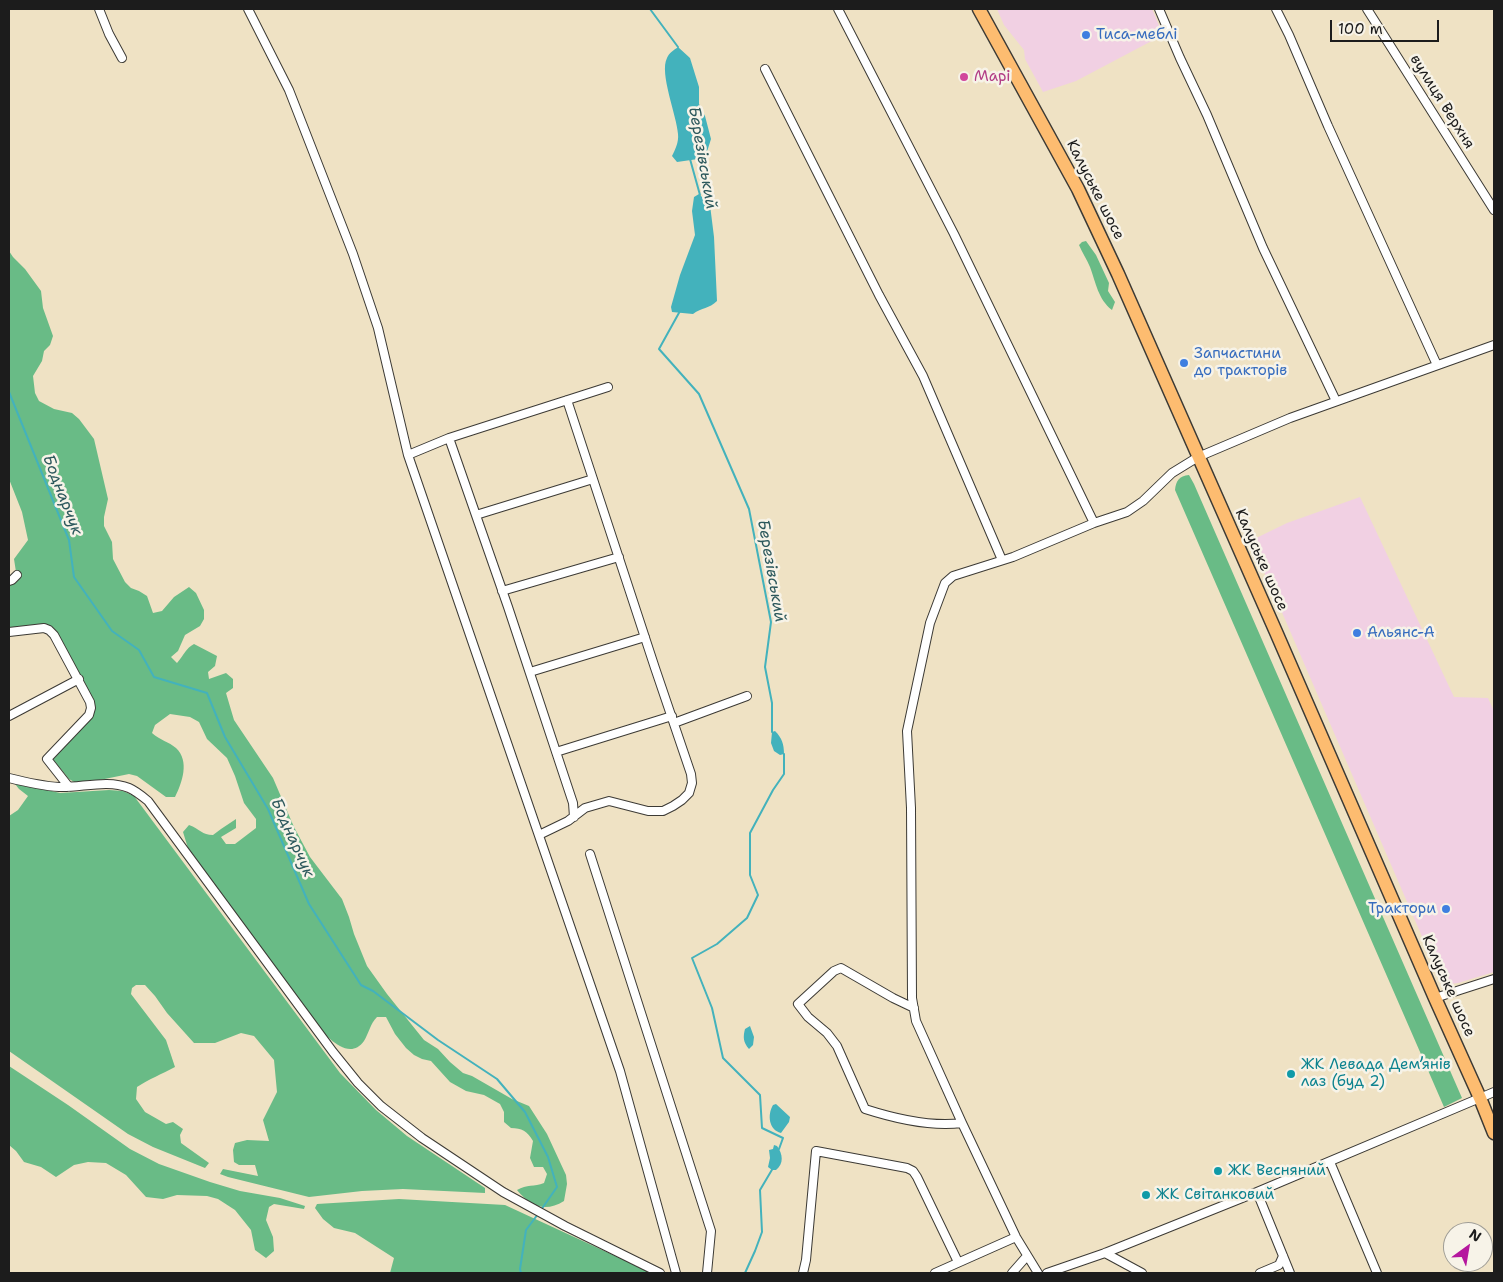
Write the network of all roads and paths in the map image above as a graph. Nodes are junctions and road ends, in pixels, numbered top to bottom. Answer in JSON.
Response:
{"nodes":[{"id":1,"x":99,"y":9,"type":"edge"},
{"id":2,"x":248,"y":9,"type":"edge"},
{"id":3,"x":838,"y":9,"type":"edge"},
{"id":4,"x":980,"y":9,"type":"edge"},
{"id":5,"x":1159,"y":9,"type":"edge"},
{"id":6,"x":1276,"y":9,"type":"edge"},
{"id":7,"x":1367,"y":9,"type":"edge"},
{"id":8,"x":122,"y":58,"type":"dead end"},
{"id":9,"x":765,"y":69,"type":"dead end"},
{"id":10,"x":1494,"y":210,"type":"edge"},
{"id":11,"x":1494,"y":345,"type":"edge"},
{"id":12,"x":1437,"y":365,"type":"junction"},
{"id":13,"x":608,"y":387,"type":"dead end"},
{"id":14,"x":567,"y":400,"type":"junction"},
{"id":15,"x":1336,"y":401,"type":"junction"},
{"id":16,"x":449,"y":438,"type":"junction"},
{"id":17,"x":408,"y":455,"type":"junction"},
{"id":18,"x":1198,"y":457,"type":"junction"},
{"id":19,"x":593,"y":479,"type":"junction"},
{"id":20,"x":476,"y":516,"type":"junction"},
{"id":21,"x":1094,"y":523,"type":"junction"},
{"id":22,"x":619,"y":557,"type":"junction"},
{"id":23,"x":1002,"y":560,"type":"junction"},
{"id":24,"x":17,"y":575,"type":"dead end"},
{"id":25,"x":9,"y":581,"type":"edge"},
{"id":26,"x":502,"y":591,"type":"junction"},
{"id":27,"x":10,"y":632,"type":"edge"},
{"id":28,"x":645,"y":637,"type":"junction"},
{"id":29,"x":530,"y":672,"type":"junction"},
{"id":30,"x":79,"y":679,"type":"junction"},
{"id":31,"x":747,"y":696,"type":"dead end"},
{"id":32,"x":9,"y":716,"type":"edge"},
{"id":33,"x":673,"y":719,"type":"junction"},
{"id":34,"x":556,"y":752,"type":"junction"},
{"id":35,"x":9,"y":778,"type":"edge"},
{"id":36,"x":69,"y":787,"type":"junction"},
{"id":37,"x":574,"y":817,"type":"junction"},
{"id":38,"x":539,"y":835,"type":"junction"},
{"id":39,"x":590,"y":854,"type":"dead end"},
{"id":40,"x":1494,"y":980,"type":"edge"},
{"id":41,"x":1435,"y":998,"type":"junction"},
{"id":42,"x":914,"y":1008,"type":"junction"},
{"id":43,"x":1494,"y":1092,"type":"edge"},
{"id":44,"x":1480,"y":1098,"type":"junction"},
{"id":45,"x":962,"y":1123,"type":"junction"},
{"id":46,"x":1494,"y":1133,"type":"edge"},
{"id":47,"x":1330,"y":1162,"type":"junction"},
{"id":48,"x":1256,"y":1192,"type":"junction"},
{"id":49,"x":1016,"y":1237,"type":"junction"},
{"id":50,"x":1105,"y":1253,"type":"junction"},
{"id":51,"x":1027,"y":1256,"type":"junction"},
{"id":52,"x":1283,"y":1256,"type":"junction"},
{"id":53,"x":958,"y":1262,"type":"junction"},
{"id":54,"x":660,"y":1273,"type":"edge"},
{"id":55,"x":676,"y":1273,"type":"edge"},
{"id":56,"x":706,"y":1273,"type":"edge"},
{"id":57,"x":803,"y":1273,"type":"edge"},
{"id":58,"x":936,"y":1273,"type":"edge"},
{"id":59,"x":1012,"y":1273,"type":"edge"},
{"id":60,"x":1038,"y":1273,"type":"edge"},
{"id":61,"x":1047,"y":1273,"type":"edge"},
{"id":62,"x":1142,"y":1273,"type":"edge"},
{"id":63,"x":1260,"y":1273,"type":"edge"},
{"id":64,"x":1290,"y":1273,"type":"edge"},
{"id":65,"x":1377,"y":1273,"type":"edge"}],
"edges":[{"from":1,"to":8,"type":"street"},
{"from":2,"to":17,"type":"street"},
{"from":3,"to":21,"type":"street"},
{"from":4,"to":18,"type":"main road","name":"Калуське шосе"},
{"from":5,"to":15,"type":"street"},
{"from":6,"to":12,"type":"street"},
{"from":7,"to":10,"type":"street","name":"вулиця Верхня"},
{"from":9,"to":23,"type":"street"},
{"from":11,"to":12,"type":"street"},
{"from":12,"to":15,"type":"street"},
{"from":13,"to":14,"type":"street"},
{"from":14,"to":16,"type":"street"},
{"from":14,"to":19,"type":"street"},
{"from":15,"to":18,"type":"street"},
{"from":16,"to":17,"type":"street"},
{"from":16,"to":20,"type":"street"},
{"from":17,"to":38,"type":"street"},
{"from":18,"to":21,"type":"street"},
{"from":18,"to":41,"type":"main road","name":"Калуське шосе"},
{"from":19,"to":20,"type":"street"},
{"from":19,"to":22,"type":"street"},
{"from":20,"to":26,"type":"street"},
{"from":21,"to":23,"type":"street"},
{"from":22,"to":26,"type":"street"},
{"from":22,"to":28,"type":"street"},
{"from":23,"to":42,"type":"street"},
{"from":24,"to":25,"type":"street"},
{"from":26,"to":29,"type":"street"},
{"from":27,"to":30,"type":"street"},
{"from":28,"to":29,"type":"street"},
{"from":28,"to":33,"type":"street"},
{"from":29,"to":34,"type":"street"},
{"from":30,"to":32,"type":"street"},
{"from":30,"to":36,"type":"street"},
{"from":31,"to":33,"type":"street"},
{"from":33,"to":34,"type":"street"},
{"from":33,"to":37,"type":"street"},
{"from":34,"to":37,"type":"street"},
{"from":35,"to":36,"type":"street"},
{"from":36,"to":54,"type":"street"},
{"from":37,"to":38,"type":"street"},
{"from":38,"to":55,"type":"street"},
{"from":39,"to":56,"type":"street"},
{"from":40,"to":41,"type":"street"},
{"from":41,"to":44,"type":"main road","name":"Калуське шосе"},
{"from":42,"to":45,"type":"street"},
{"from":42,"to":45,"type":"street"},
{"from":43,"to":44,"type":"street"},
{"from":44,"to":46,"type":"main road","name":"Калуське шосе"},
{"from":44,"to":47,"type":"street"},
{"from":45,"to":49,"type":"street"},
{"from":47,"to":48,"type":"street"},
{"from":47,"to":65,"type":"street"},
{"from":48,"to":50,"type":"street"},
{"from":48,"to":52,"type":"street"},
{"from":49,"to":51,"type":"street"},
{"from":49,"to":53,"type":"street"},
{"from":50,"to":61,"type":"street"},
{"from":50,"to":62,"type":"street"},
{"from":51,"to":59,"type":"street"},
{"from":51,"to":60,"type":"street"},
{"from":52,"to":63,"type":"street"},
{"from":52,"to":64,"type":"street"},
{"from":53,"to":57,"type":"street"},
{"from":53,"to":58,"type":"street"}]}
